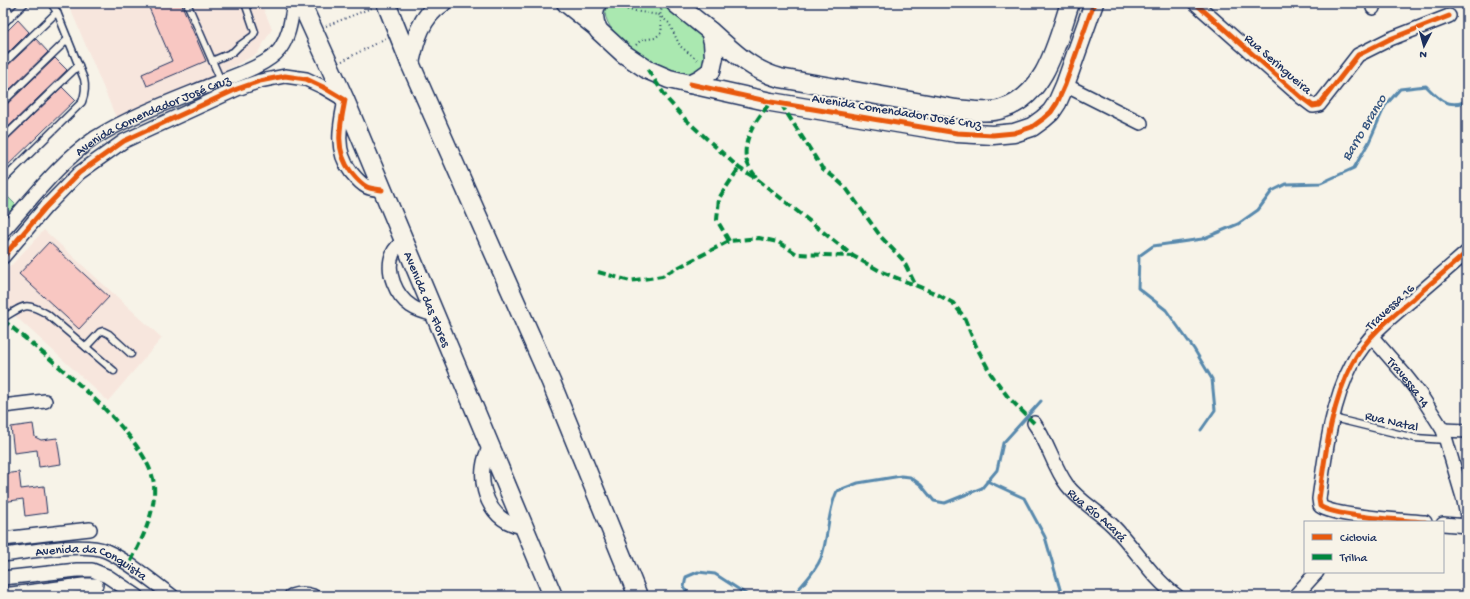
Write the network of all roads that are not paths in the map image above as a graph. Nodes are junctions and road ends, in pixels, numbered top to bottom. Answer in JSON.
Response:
{"nodes":[{"id":1,"x":5,"y":3,"type":"edge"},
{"id":2,"x":24,"y":3,"type":"edge"},
{"id":3,"x":51,"y":3,"type":"edge"},
{"id":4,"x":187,"y":3,"type":"edge"},
{"id":5,"x":245,"y":3,"type":"edge"},
{"id":6,"x":294,"y":3,"type":"edge"},
{"id":7,"x":301,"y":3,"type":"edge"},
{"id":8,"x":442,"y":3,"type":"edge"},
{"id":9,"x":566,"y":3,"type":"edge"},
{"id":10,"x":597,"y":3,"type":"edge"},
{"id":11,"x":675,"y":3,"type":"edge"},
{"id":12,"x":1070,"y":3,"type":"edge"},
{"id":13,"x":1094,"y":3,"type":"edge"},
{"id":14,"x":1195,"y":3,"type":"edge"},
{"id":15,"x":382,"y":4,"type":"edge"},
{"id":16,"x":57,"y":12,"type":"junction"},
{"id":17,"x":1449,"y":16,"type":"dead end"},
{"id":18,"x":10,"y":18,"type":"junction"},
{"id":19,"x":3,"y":24,"type":"edge"},
{"id":20,"x":596,"y":27,"type":"junction"},
{"id":21,"x":710,"y":30,"type":"junction"},
{"id":22,"x":68,"y":39,"type":"junction"},
{"id":23,"x":212,"y":61,"type":"junction"},
{"id":24,"x":410,"y":63,"type":"junction"},
{"id":25,"x":3,"y":64,"type":"edge"},
{"id":26,"x":79,"y":66,"type":"junction"},
{"id":27,"x":221,"y":81,"type":"junction"},
{"id":28,"x":690,"y":84,"type":"junction"},
{"id":29,"x":1065,"y":85,"type":"junction"},
{"id":30,"x":345,"y":100,"type":"junction"},
{"id":31,"x":3,"y":102,"type":"edge"},
{"id":32,"x":1141,"y":123,"type":"dead end"},
{"id":33,"x":3,"y":138,"type":"edge"},
{"id":34,"x":3,"y":180,"type":"edge"},
{"id":35,"x":382,"y":190,"type":"junction"},
{"id":36,"x":3,"y":231,"type":"edge"},
{"id":37,"x":404,"y":241,"type":"junction"},
{"id":38,"x":1467,"y":252,"type":"edge"},
{"id":39,"x":3,"y":257,"type":"edge"},
{"id":40,"x":435,"y":315,"type":"junction"},
{"id":41,"x":3,"y":318,"type":"edge"},
{"id":42,"x":1372,"y":337,"type":"junction"},
{"id":43,"x":86,"y":347,"type":"junction"},
{"id":44,"x":131,"y":354,"type":"dead end"},
{"id":45,"x":114,"y":371,"type":"dead end"},
{"id":46,"x":45,"y":401,"type":"dead end"},
{"id":47,"x":3,"y":406,"type":"edge"},
{"id":48,"x":1333,"y":418,"type":"junction"},
{"id":49,"x":1034,"y":423,"type":"dead end"},
{"id":50,"x":1467,"y":431,"type":"edge"},
{"id":51,"x":1444,"y":435,"type":"junction"},
{"id":52,"x":1467,"y":516,"type":"edge"},
{"id":53,"x":1346,"y":518,"type":"edge"},
{"id":54,"x":1405,"y":521,"type":"edge"},
{"id":55,"x":1444,"y":524,"type":"edge"},
{"id":56,"x":1467,"y":526,"type":"edge"},
{"id":57,"x":90,"y":529,"type":"dead end"},
{"id":58,"x":3,"y":539,"type":"edge"},
{"id":59,"x":3,"y":555,"type":"edge"},
{"id":60,"x":1316,"y":573,"type":"edge"},
{"id":61,"x":3,"y":578,"type":"edge"},
{"id":62,"x":96,"y":585,"type":"dead end"},
{"id":63,"x":634,"y":592,"type":"edge"},
{"id":64,"x":3,"y":595,"type":"edge"},
{"id":65,"x":137,"y":596,"type":"edge"},
{"id":66,"x":172,"y":596,"type":"edge"},
{"id":67,"x":291,"y":596,"type":"edge"},
{"id":68,"x":313,"y":596,"type":"edge"},
{"id":69,"x":553,"y":596,"type":"edge"},
{"id":70,"x":1177,"y":596,"type":"edge"},
{"id":71,"x":1295,"y":596,"type":"edge"}],
"edges":[{"from":1,"to":18,"type":"lane"},
{"from":2,"to":18,"type":"lane"},
{"from":3,"to":16,"type":"lane"},
{"from":4,"to":23,"type":"lane"},
{"from":5,"to":23,"type":"lane"},
{"from":6,"to":27,"type":"street","name":"Avenida Comendador José Cruz"},
{"from":7,"to":30,"type":"street","name":"Avenida das Flores"},
{"from":8,"to":24,"type":"street"},
{"from":9,"to":20,"type":"street"},
{"from":10,"to":20,"type":"street"},
{"from":11,"to":21,"type":"street","name":"Avenida Comendador José Cruz"},
{"from":12,"to":21,"type":"street","name":"Avenida Comendador José Cruz"},
{"from":13,"to":29,"type":"street","name":"Avenida Comendador José Cruz"},
{"from":14,"to":17,"type":"street","name":"Rua Seringueira"},
{"from":15,"to":24,"type":"street"},
{"from":16,"to":22,"type":"lane"},
{"from":16,"to":25,"type":"lane"},
{"from":18,"to":19,"type":"lane"},
{"from":20,"to":28,"type":"street","name":"Avenida Comendador José Cruz"},
{"from":21,"to":28,"type":"street"},
{"from":22,"to":26,"type":"lane"},
{"from":22,"to":31,"type":"lane"},
{"from":23,"to":27,"type":"lane"},
{"from":24,"to":63,"type":"street"},
{"from":26,"to":33,"type":"lane"},
{"from":26,"to":34,"type":"lane"},
{"from":27,"to":36,"type":"street","name":"Avenida Comendador José Cruz"},
{"from":28,"to":29,"type":"street","name":"Avenida Comendador José Cruz"},
{"from":29,"to":32,"type":"street"},
{"from":30,"to":35,"type":"street","name":"Avenida das Flores"},
{"from":30,"to":35,"type":"street"},
{"from":30,"to":39,"type":"street","name":"Avenida Comendador José Cruz"},
{"from":35,"to":37,"type":"street","name":"Avenida das Flores"},
{"from":37,"to":40,"type":"street","name":"Avenida das Flores"},
{"from":37,"to":40,"type":"street"},
{"from":38,"to":42,"type":"street","name":"Travessa 16"},
{"from":40,"to":69,"type":"street","name":"Avenida das Flores"},
{"from":41,"to":43,"type":"lane"},
{"from":42,"to":48,"type":"street","name":"Travessa 16"},
{"from":42,"to":51,"type":"street","name":"Travessa 14"},
{"from":43,"to":44,"type":"lane"},
{"from":43,"to":45,"type":"lane"},
{"from":46,"to":47,"type":"street"},
{"from":48,"to":51,"type":"lane","name":"Rua Natal"},
{"from":48,"to":53,"type":"street","name":"Travessa 16"},
{"from":49,"to":70,"type":"street","name":"Rua Río Acará"},
{"from":50,"to":51,"type":"street"},
{"from":51,"to":52,"type":"street","name":"Travessa 14"},
{"from":53,"to":54,"type":"street"},
{"from":55,"to":56,"type":"street"},
{"from":57,"to":58,"type":"street"},
{"from":59,"to":66,"type":"street","name":"Avenida da Conquista"},
{"from":60,"to":71,"type":"street"},
{"from":61,"to":65,"type":"street","name":"Avenida da Conquista"},
{"from":62,"to":64,"type":"street"},
{"from":67,"to":68,"type":"street"}]}
